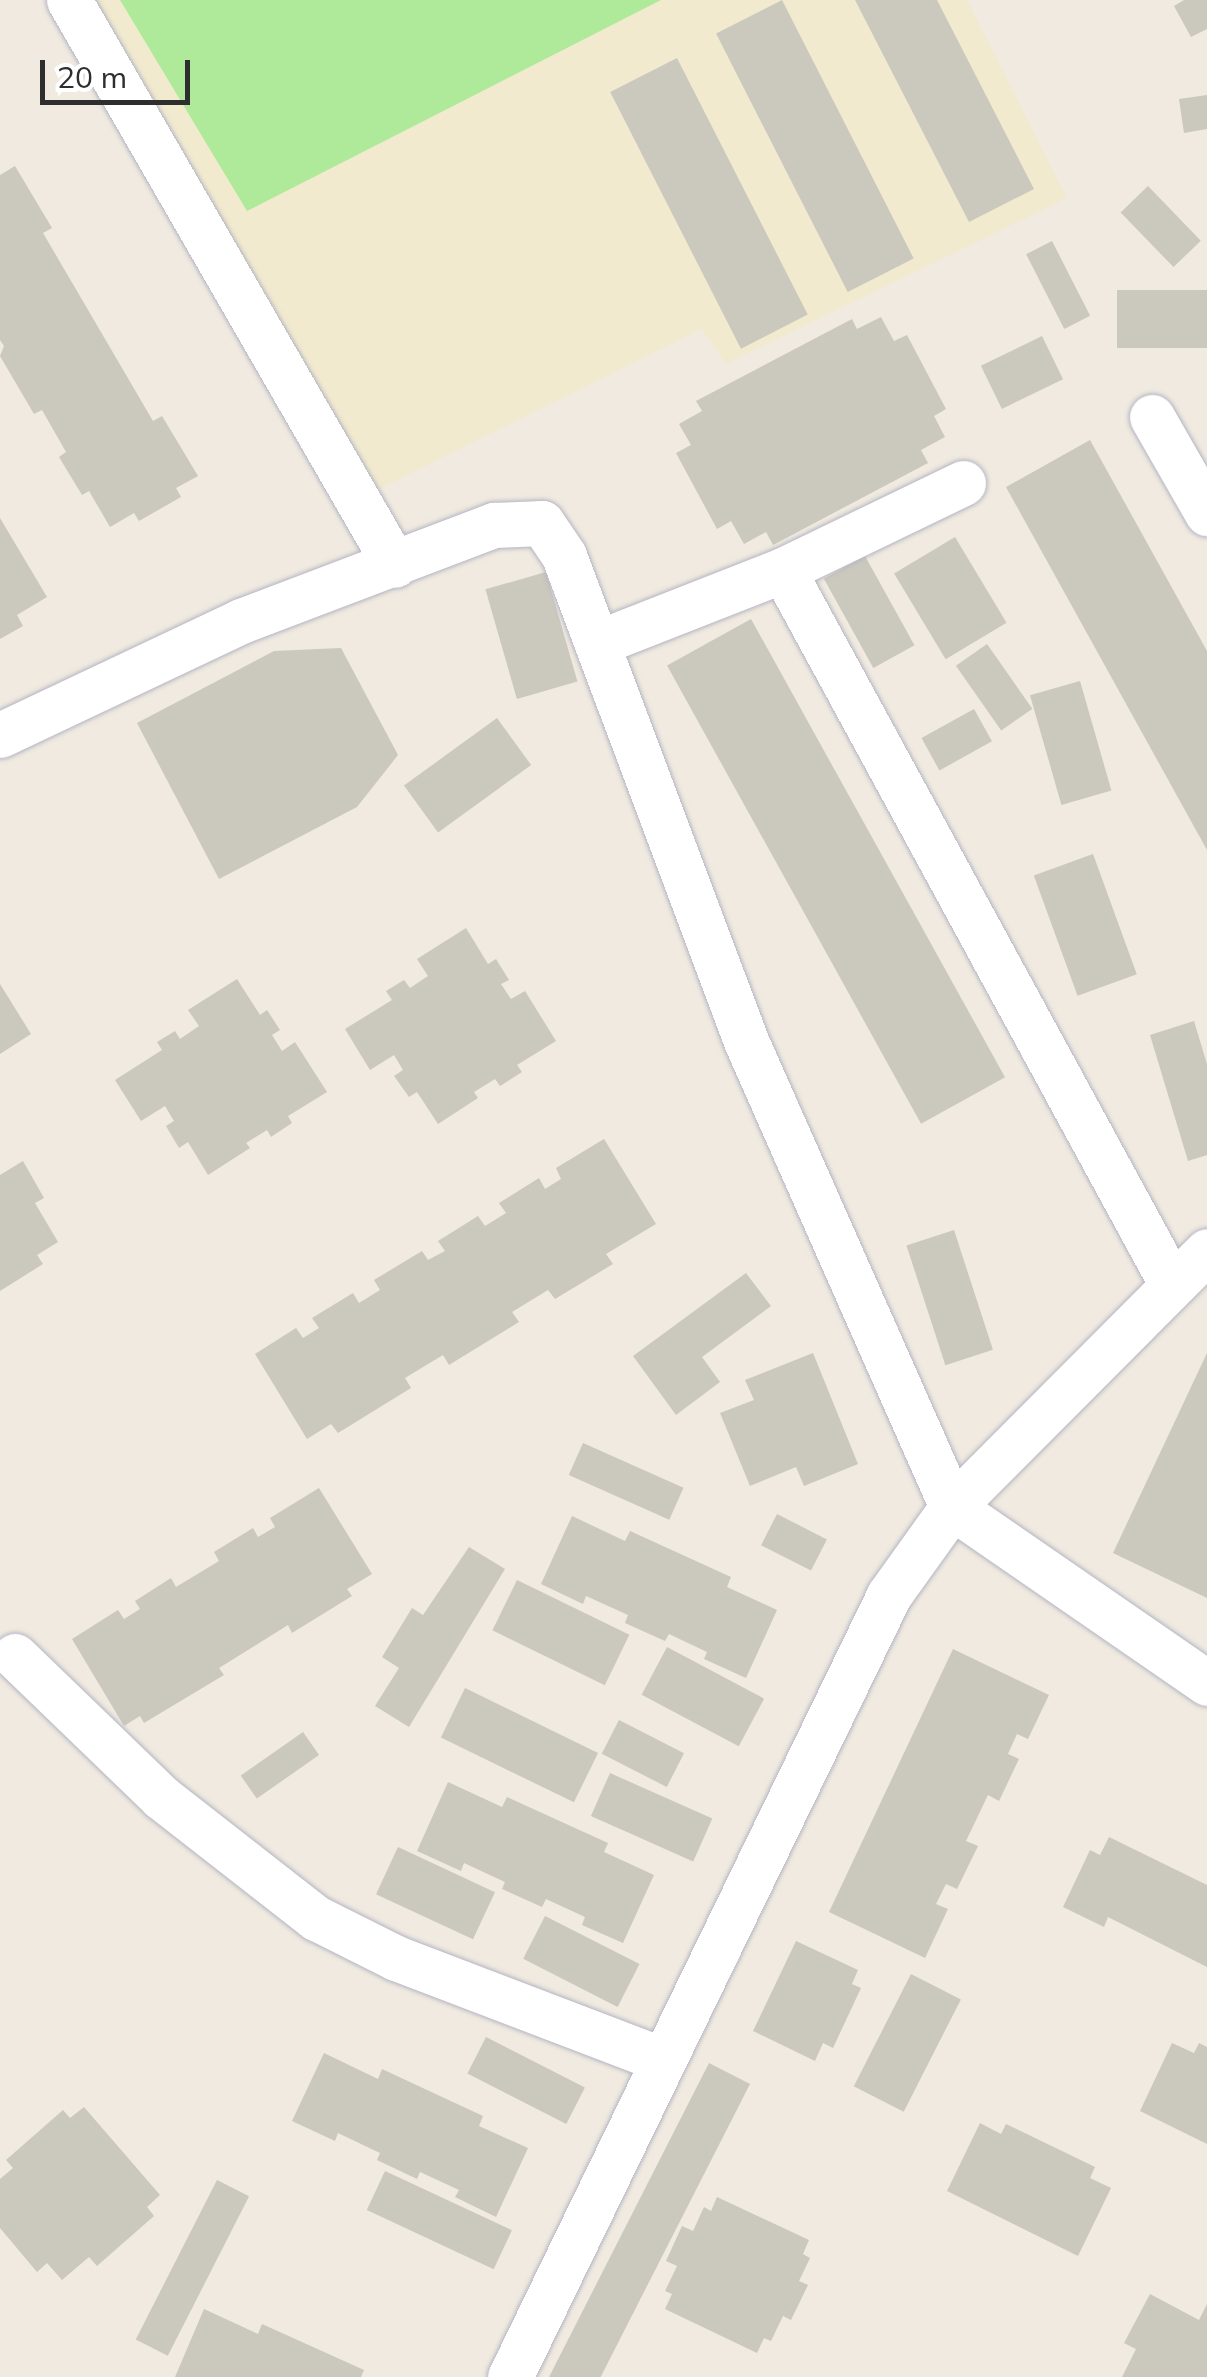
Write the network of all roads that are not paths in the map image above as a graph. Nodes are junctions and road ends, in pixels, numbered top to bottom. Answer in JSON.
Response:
{"nodes":[{"id":1,"x":68,"y":0,"type":"edge"},
{"id":2,"x":1152,"y":417,"type":"dead end"},
{"id":3,"x":963,"y":482,"type":"dead end"},
{"id":4,"x":1207,"y":513,"type":"edge"},
{"id":5,"x":395,"y":564,"type":"junction"},
{"id":6,"x":783,"y":570,"type":"junction"},
{"id":7,"x":597,"y":643,"type":"junction"},
{"id":8,"x":0,"y":735,"type":"edge"},
{"id":9,"x":1207,"y":1251,"type":"edge"},
{"id":10,"x":1172,"y":1285,"type":"junction"},
{"id":11,"x":952,"y":1507,"type":"junction"},
{"id":12,"x":15,"y":1656,"type":"dead end"},
{"id":13,"x":1207,"y":1683,"type":"edge"},
{"id":14,"x":664,"y":2060,"type":"junction"},
{"id":15,"x":510,"y":2377,"type":"edge"}],
"edges":[{"from":1,"to":5,"type":"street"},
{"from":2,"to":4,"type":"street"},
{"from":3,"to":6,"type":"street"},
{"from":5,"to":7,"type":"street"},
{"from":5,"to":8,"type":"street"},
{"from":6,"to":7,"type":"street"},
{"from":6,"to":10,"type":"street"},
{"from":7,"to":11,"type":"street"},
{"from":9,"to":10,"type":"street"},
{"from":10,"to":11,"type":"street"},
{"from":11,"to":13,"type":"street"},
{"from":11,"to":14,"type":"street"},
{"from":12,"to":14,"type":"street"},
{"from":14,"to":15,"type":"street"}]}
